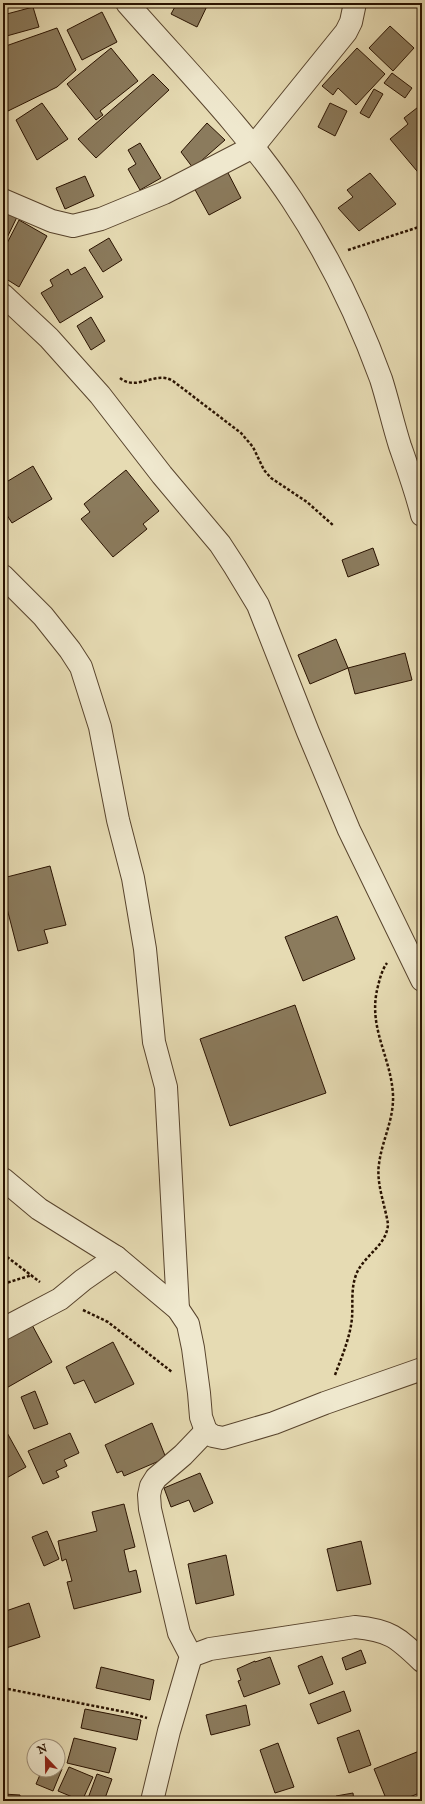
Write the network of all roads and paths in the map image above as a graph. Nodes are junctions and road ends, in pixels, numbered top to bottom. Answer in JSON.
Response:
{"nodes":[{"id":1,"x":127,"y":3,"type":"edge"},
{"id":2,"x":355,"y":3,"type":"edge"},
{"id":3,"x":253,"y":147,"type":"junction"},
{"id":4,"x":3,"y":200,"type":"edge"},
{"id":5,"x":422,"y":226,"type":"edge"},
{"id":6,"x":327,"y":257,"type":"junction"},
{"id":7,"x":3,"y":295,"type":"edge"},
{"id":8,"x":116,"y":375,"type":"dead end"},
{"id":9,"x":422,"y":515,"type":"edge"},
{"id":10,"x":334,"y":526,"type":"dead end"},
{"id":11,"x":3,"y":576,"type":"edge"},
{"id":12,"x":402,"y":940,"type":"junction"},
{"id":13,"x":422,"y":980,"type":"edge"},
{"id":14,"x":3,"y":1179,"type":"edge"},
{"id":15,"x":3,"y":1254,"type":"edge"},
{"id":16,"x":116,"y":1257,"type":"junction"},
{"id":17,"x":32,"y":1275,"type":"junction"},
{"id":18,"x":3,"y":1284,"type":"edge"},
{"id":19,"x":60,"y":1299,"type":"junction"},
{"id":20,"x":178,"y":1309,"type":"junction"},
{"id":21,"x":3,"y":1329,"type":"edge"},
{"id":22,"x":422,"y":1369,"type":"edge"},
{"id":23,"x":199,"y":1393,"type":"junction"},
{"id":24,"x":325,"y":1403,"type":"junction"},
{"id":25,"x":206,"y":1431,"type":"junction"},
{"id":26,"x":192,"y":1656,"type":"junction"},
{"id":27,"x":422,"y":1661,"type":"edge"},
{"id":28,"x":3,"y":1688,"type":"edge"},
{"id":29,"x":169,"y":1731,"type":"junction"},
{"id":30,"x":152,"y":1801,"type":"edge"}],
"edges":[{"from":1,"to":3,"type":"street"},
{"from":2,"to":3,"type":"street"},
{"from":3,"to":4,"type":"street"},
{"from":3,"to":6,"type":"street"},
{"from":5,"to":6,"type":"path"},
{"from":6,"to":9,"type":"street"},
{"from":7,"to":12,"type":"street"},
{"from":8,"to":10,"type":"path"},
{"from":11,"to":20,"type":"street"},
{"from":12,"to":13,"type":"street"},
{"from":12,"to":24,"type":"path"},
{"from":14,"to":16,"type":"street"},
{"from":15,"to":17,"type":"path"},
{"from":16,"to":19,"type":"street"},
{"from":16,"to":20,"type":"street"},
{"from":17,"to":18,"type":"path"},
{"from":17,"to":19,"type":"path"},
{"from":19,"to":21,"type":"street"},
{"from":19,"to":23,"type":"path"},
{"from":20,"to":23,"type":"street"},
{"from":22,"to":24,"type":"street"},
{"from":23,"to":25,"type":"street"},
{"from":24,"to":25,"type":"street"},
{"from":25,"to":26,"type":"street"},
{"from":26,"to":27,"type":"street"},
{"from":26,"to":29,"type":"street"},
{"from":28,"to":29,"type":"path"},
{"from":29,"to":30,"type":"street"}]}
